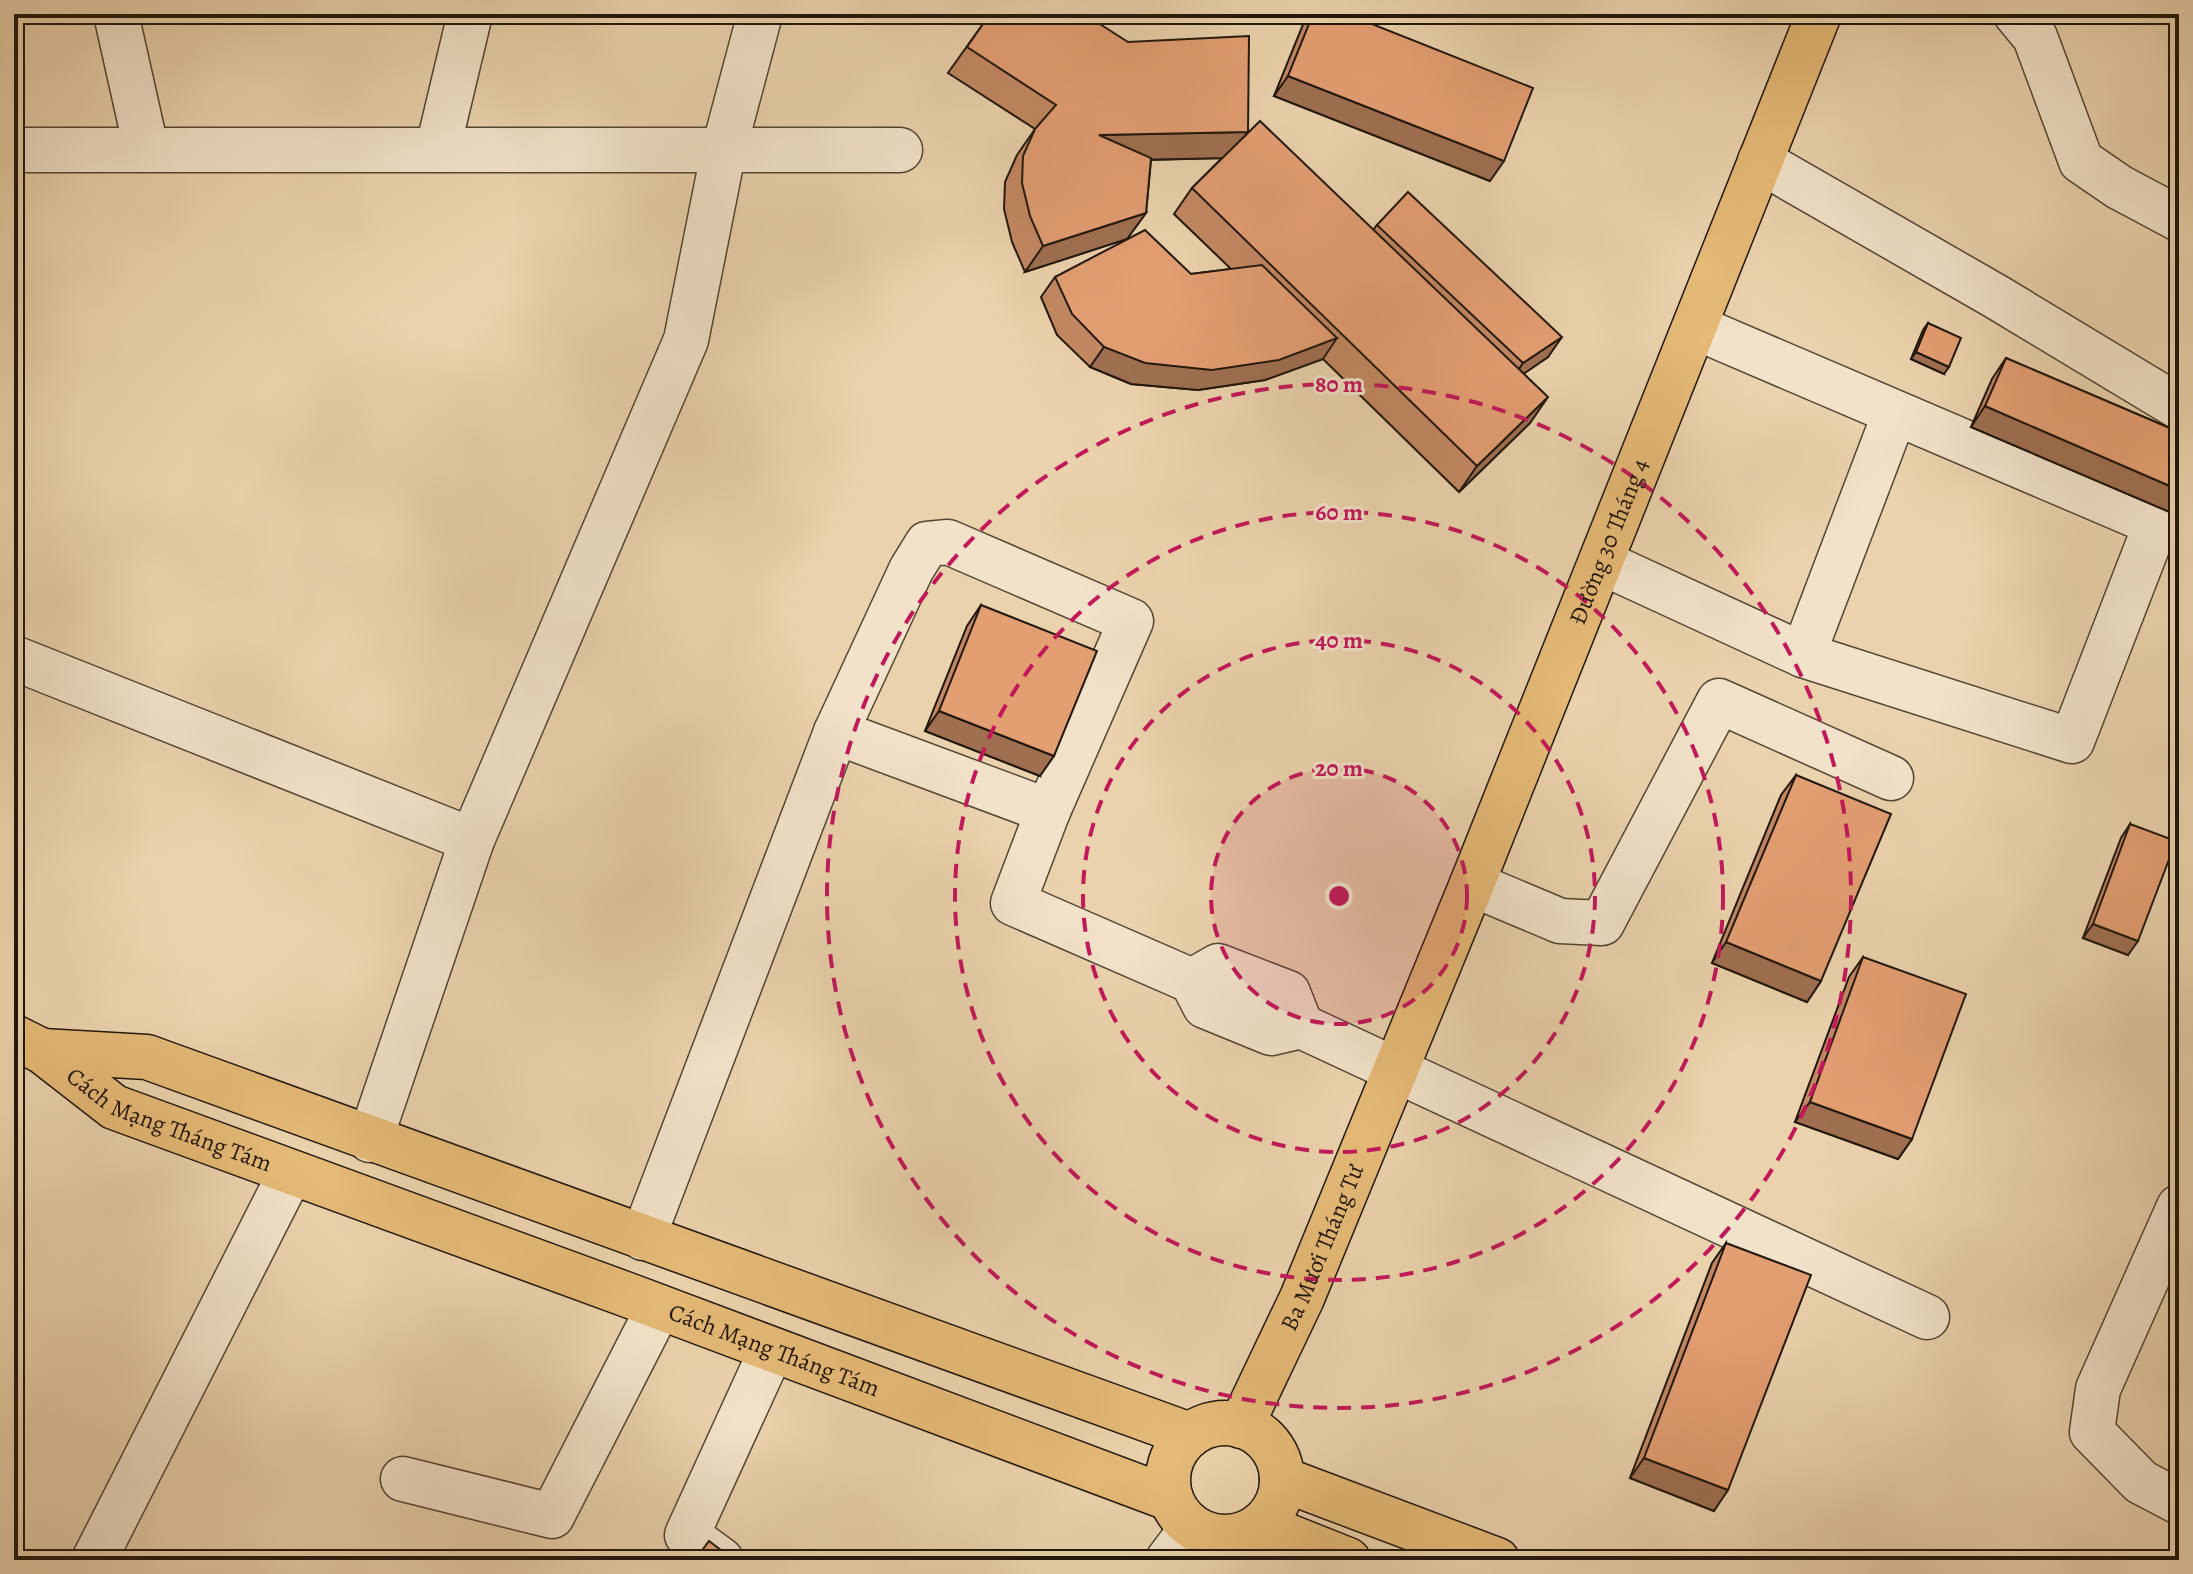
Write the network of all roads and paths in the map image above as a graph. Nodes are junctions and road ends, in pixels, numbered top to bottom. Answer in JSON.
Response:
{"nodes":[{"id":1,"x":116,"y":14,"type":"edge"},
{"id":2,"x":470,"y":14,"type":"edge"},
{"id":3,"x":760,"y":14,"type":"edge"},
{"id":4,"x":1819,"y":14,"type":"edge"},
{"id":5,"x":2016,"y":14,"type":"edge"},
{"id":6,"x":146,"y":148,"type":"junction"},
{"id":7,"x":438,"y":148,"type":"junction"},
{"id":8,"x":724,"y":149,"type":"junction"},
{"id":9,"x":14,"y":150,"type":"edge"},
{"id":10,"x":900,"y":150,"type":"dead end"},
{"id":11,"x":1760,"y":161,"type":"junction"},
{"id":12,"x":2179,"y":219,"type":"edge"},
{"id":13,"x":1695,"y":327,"type":"junction"},
{"id":14,"x":2179,"y":407,"type":"edge"},
{"id":15,"x":1895,"y":413,"type":"junction"},
{"id":16,"x":1601,"y":562,"type":"junction"},
{"id":17,"x":1803,"y":655,"type":"junction"},
{"id":18,"x":14,"y":658,"type":"edge"},
{"id":19,"x":836,"y":732,"type":"junction"},
{"id":20,"x":1891,"y":778,"type":"dead end"},
{"id":21,"x":1048,"y":811,"type":"junction"},
{"id":22,"x":472,"y":840,"type":"junction"},
{"id":23,"x":1472,"y":884,"type":"junction"},
{"id":24,"x":28,"y":1044,"type":"edge"},
{"id":25,"x":1395,"y":1067,"type":"junction"},
{"id":26,"x":370,"y":1140,"type":"junction"},
{"id":27,"x":290,"y":1174,"type":"junction"},
{"id":28,"x":2179,"y":1207,"type":"edge"},
{"id":29,"x":643,"y":1238,"type":"junction"},
{"id":30,"x":659,"y":1307,"type":"junction"},
{"id":31,"x":1927,"y":1317,"type":"dead end"},
{"id":32,"x":771,"y":1351,"type":"junction"},
{"id":33,"x":1241,"y":1426,"type":"junction"},
{"id":34,"x":1190,"y":1435,"type":"junction"},
{"id":35,"x":403,"y":1479,"type":"dead end"},
{"id":36,"x":1282,"y":1479,"type":"junction"},
{"id":37,"x":2179,"y":1502,"type":"edge"},
{"id":38,"x":1260,"y":1525,"type":"junction"},
{"id":39,"x":1177,"y":1529,"type":"edge"},
{"id":40,"x":677,"y":1547,"type":"edge"},
{"id":41,"x":94,"y":1560,"type":"edge"},
{"id":42,"x":721,"y":1560,"type":"edge"},
{"id":43,"x":1348,"y":1560,"type":"edge"},
{"id":44,"x":1497,"y":1560,"type":"edge"}],
"edges":[{"from":1,"to":6,"type":"street"},
{"from":2,"to":7,"type":"street"},
{"from":3,"to":8,"type":"street"},
{"from":4,"to":11,"type":"main road","name":"Đường 30 Tháng 4"},
{"from":5,"to":12,"type":"street"},
{"from":6,"to":7,"type":"street"},
{"from":6,"to":9,"type":"street"},
{"from":7,"to":8,"type":"street"},
{"from":8,"to":10,"type":"street"},
{"from":8,"to":22,"type":"street"},
{"from":11,"to":13,"type":"main road","name":"Đường 30 Tháng 4"},
{"from":11,"to":14,"type":"street"},
{"from":13,"to":15,"type":"street"},
{"from":13,"to":16,"type":"main road","name":"Đường 30 Tháng 4"},
{"from":15,"to":17,"type":"street"},
{"from":15,"to":17,"type":"street"},
{"from":16,"to":17,"type":"street"},
{"from":16,"to":23,"type":"main road","name":"Đường 30 Tháng 4"},
{"from":18,"to":22,"type":"street"},
{"from":19,"to":21,"type":"street"},
{"from":19,"to":21,"type":"street"},
{"from":19,"to":29,"type":"street"},
{"from":20,"to":23,"type":"street"},
{"from":21,"to":25,"type":"street"},
{"from":22,"to":26,"type":"street"},
{"from":23,"to":25,"type":"main road","name":"Đường 30 Tháng 4"},
{"from":24,"to":26,"type":"main road","name":"Cách Mạng Tháng Tám"},
{"from":24,"to":27,"type":"main road","name":"Cách Mạng Tháng Tám"},
{"from":25,"to":31,"type":"street"},
{"from":25,"to":33,"type":"main road","name":"Ba Mươi Tháng Tư"},
{"from":26,"to":29,"type":"main road","name":"Cách Mạng Tháng Tám"},
{"from":27,"to":30,"type":"main road","name":"Cách Mạng Tháng Tám"},
{"from":27,"to":41,"type":"street"},
{"from":28,"to":37,"type":"street"},
{"from":29,"to":34,"type":"main road","name":"Cách Mạng Tháng Tám"},
{"from":30,"to":32,"type":"main road","name":"Cách Mạng Tháng Tám"},
{"from":30,"to":35,"type":"street"},
{"from":32,"to":39,"type":"main road","name":"Cách Mạng Tháng Tám"},
{"from":32,"to":40,"type":"street"},
{"from":33,"to":34,"type":"main road"},
{"from":33,"to":36,"type":"main road"},
{"from":34,"to":39,"type":"main road"},
{"from":36,"to":38,"type":"main road"},
{"from":36,"to":44,"type":"main road"},
{"from":38,"to":39,"type":"main road"},
{"from":38,"to":43,"type":"main road"},
{"from":40,"to":42,"type":"street"}]}
